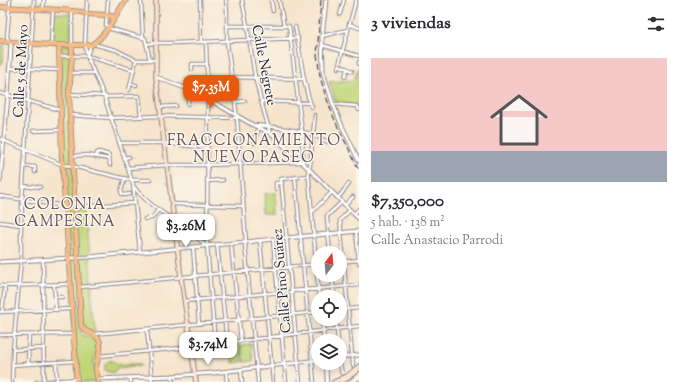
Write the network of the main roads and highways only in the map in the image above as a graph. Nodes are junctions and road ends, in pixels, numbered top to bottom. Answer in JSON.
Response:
{"nodes":[{"id":1,"x":156,"y":0,"type":"edge"},
{"id":2,"x":0,"y":7,"type":"edge"},
{"id":3,"x":119,"y":8,"type":"edge"},
{"id":4,"x":0,"y":41,"type":"edge"},
{"id":5,"x":59,"y":45,"type":"junction"},
{"id":6,"x":72,"y":45,"type":"junction"},
{"id":7,"x":359,"y":366,"type":"edge"},
{"id":8,"x":359,"y":369,"type":"edge"},
{"id":9,"x":98,"y":380,"type":"edge"},
{"id":10,"x":77,"y":381,"type":"edge"},
{"id":11,"x":196,"y":382,"type":"edge"},
{"id":12,"x":334,"y":382,"type":"edge"},
{"id":13,"x":341,"y":382,"type":"edge"}],
"edges":[{"from":1,"to":11,"type":"main road"},
{"from":2,"to":3,"type":"main road"},
{"from":3,"to":6,"type":"main road"},
{"from":4,"to":5,"type":"main road"},
{"from":5,"to":6,"type":"main road"},
{"from":5,"to":10,"type":"main road"},
{"from":6,"to":9,"type":"main road"},
{"from":7,"to":12,"type":"main road"},
{"from":8,"to":13,"type":"main road"}]}
